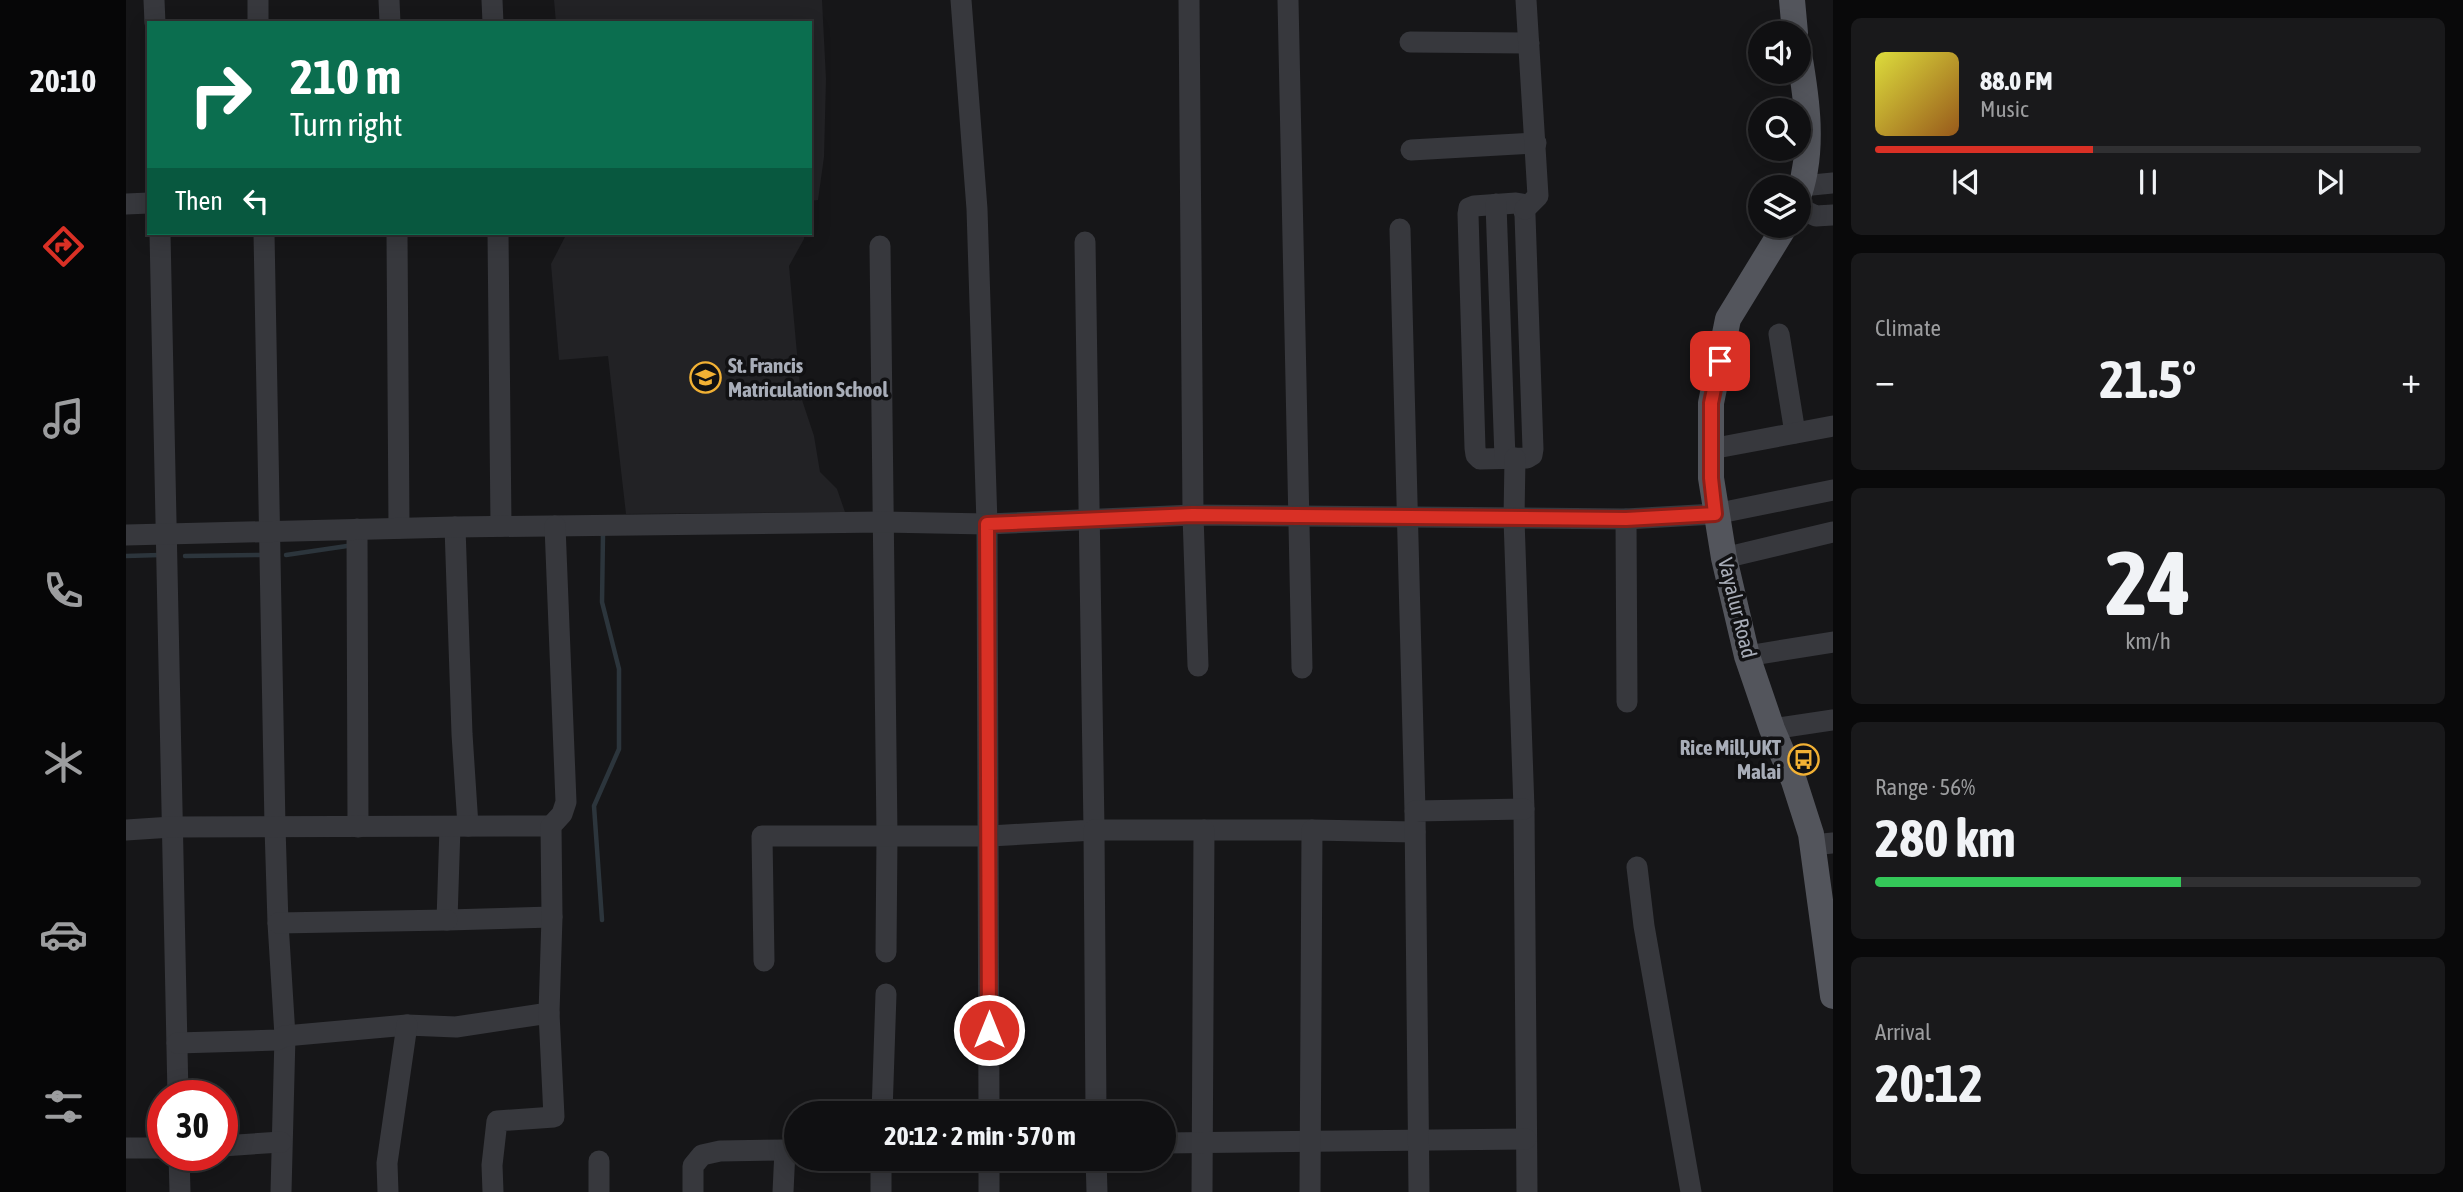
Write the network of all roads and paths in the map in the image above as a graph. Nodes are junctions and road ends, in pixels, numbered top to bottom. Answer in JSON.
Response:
{"nodes":[{"id":1,"x":155,"y":0,"type":"edge"},
{"id":2,"x":258,"y":0,"type":"edge"},
{"id":3,"x":389,"y":0,"type":"edge"},
{"id":4,"x":492,"y":0,"type":"edge"},
{"id":5,"x":961,"y":0,"type":"edge"},
{"id":6,"x":1189,"y":0,"type":"edge"},
{"id":7,"x":1288,"y":0,"type":"edge"},
{"id":8,"x":1526,"y":0,"type":"edge"},
{"id":9,"x":1792,"y":0,"type":"edge"},
{"id":10,"x":155,"y":21,"type":"edge"},
{"id":11,"x":258,"y":21,"type":"edge"},
{"id":12,"x":390,"y":21,"type":"edge"},
{"id":13,"x":493,"y":21,"type":"edge"},
{"id":14,"x":1794,"y":21,"type":"edge"},
{"id":15,"x":1410,"y":42,"type":"dead end"},
{"id":16,"x":1529,"y":43,"type":"junction"},
{"id":17,"x":1802,"y":84,"type":"edge"},
{"id":18,"x":1536,"y":144,"type":"junction"},
{"id":19,"x":1411,"y":150,"type":"dead end"},
{"id":20,"x":1805,"y":175,"type":"edge"},
{"id":21,"x":1833,"y":183,"type":"edge"},
{"id":22,"x":1811,"y":192,"type":"edge"},
{"id":23,"x":126,"y":204,"type":"edge"},
{"id":24,"x":147,"y":204,"type":"edge"},
{"id":25,"x":1496,"y":204,"type":"junction"},
{"id":26,"x":1525,"y":209,"type":"junction"},
{"id":27,"x":1811,"y":210,"type":"edge"},
{"id":28,"x":1833,"y":215,"type":"edge"},
{"id":29,"x":1400,"y":229,"type":"dead end"},
{"id":30,"x":160,"y":235,"type":"edge"},
{"id":31,"x":264,"y":235,"type":"edge"},
{"id":32,"x":397,"y":235,"type":"edge"},
{"id":33,"x":498,"y":235,"type":"edge"},
{"id":34,"x":1778,"y":238,"type":"edge"},
{"id":35,"x":1085,"y":243,"type":"dead end"},
{"id":36,"x":880,"y":246,"type":"dead end"},
{"id":37,"x":1779,"y":334,"type":"dead end"},
{"id":38,"x":1833,"y":426,"type":"edge"},
{"id":39,"x":1795,"y":433,"type":"junction"},
{"id":40,"x":1711,"y":449,"type":"junction"},
{"id":41,"x":1510,"y":458,"type":"junction"},
{"id":42,"x":1833,"y":490,"type":"edge"},
{"id":43,"x":1715,"y":514,"type":"junction"},
{"id":44,"x":1192,"y":515,"type":"junction"},
{"id":45,"x":1300,"y":517,"type":"junction"},
{"id":46,"x":1406,"y":517,"type":"junction"},
{"id":47,"x":1088,"y":519,"type":"junction"},
{"id":48,"x":1514,"y":519,"type":"junction"},
{"id":49,"x":1626,"y":519,"type":"junction"},
{"id":50,"x":883,"y":522,"type":"junction"},
{"id":51,"x":987,"y":524,"type":"junction"},
{"id":52,"x":501,"y":526,"type":"junction"},
{"id":53,"x":555,"y":526,"type":"junction"},
{"id":54,"x":455,"y":527,"type":"junction"},
{"id":55,"x":399,"y":528,"type":"junction"},
{"id":56,"x":357,"y":529,"type":"junction"},
{"id":57,"x":269,"y":532,"type":"junction"},
{"id":58,"x":1833,"y":533,"type":"edge"},
{"id":59,"x":169,"y":535,"type":"junction"},
{"id":60,"x":126,"y":536,"type":"edge"},
{"id":61,"x":1724,"y":558,"type":"junction"},
{"id":62,"x":1833,"y":642,"type":"edge"},
{"id":63,"x":1747,"y":656,"type":"junction"},
{"id":64,"x":1198,"y":666,"type":"dead end"},
{"id":65,"x":1302,"y":668,"type":"dead end"},
{"id":66,"x":1627,"y":702,"type":"dead end"},
{"id":67,"x":1833,"y":720,"type":"edge"},
{"id":68,"x":1772,"y":729,"type":"junction"},
{"id":69,"x":1524,"y":809,"type":"junction"},
{"id":70,"x":1416,"y":811,"type":"junction"},
{"id":71,"x":459,"y":826,"type":"junction"},
{"id":72,"x":551,"y":826,"type":"junction"},
{"id":73,"x":172,"y":827,"type":"junction"},
{"id":74,"x":275,"y":827,"type":"junction"},
{"id":75,"x":358,"y":827,"type":"junction"},
{"id":76,"x":126,"y":830,"type":"edge"},
{"id":77,"x":1094,"y":830,"type":"junction"},
{"id":78,"x":1204,"y":830,"type":"junction"},
{"id":79,"x":1312,"y":830,"type":"junction"},
{"id":80,"x":1415,"y":832,"type":"junction"},
{"id":81,"x":990,"y":835,"type":"junction"},
{"id":82,"x":887,"y":836,"type":"junction"},
{"id":83,"x":1823,"y":844,"type":"edge"},
{"id":84,"x":1637,"y":867,"type":"dead end"},
{"id":85,"x":1826,"y":907,"type":"edge"},
{"id":86,"x":552,"y":917,"type":"junction"},
{"id":87,"x":447,"y":920,"type":"junction"},
{"id":88,"x":278,"y":923,"type":"junction"},
{"id":89,"x":886,"y":952,"type":"dead end"},
{"id":90,"x":1830,"y":955,"type":"edge"},
{"id":91,"x":764,"y":961,"type":"dead end"},
{"id":92,"x":886,"y":993,"type":"dead end"},
{"id":93,"x":1833,"y":996,"type":"edge"},
{"id":94,"x":549,"y":1013,"type":"junction"},
{"id":95,"x":407,"y":1025,"type":"junction"},
{"id":96,"x":285,"y":1036,"type":"junction"},
{"id":97,"x":177,"y":1043,"type":"junction"},
{"id":98,"x":178,"y":1080,"type":"edge"},
{"id":99,"x":882,"y":1101,"type":"edge"},
{"id":100,"x":989,"y":1101,"type":"edge"},
{"id":101,"x":1096,"y":1101,"type":"edge"},
{"id":102,"x":1527,"y":1139,"type":"junction"},
{"id":103,"x":281,"y":1142,"type":"junction"},
{"id":104,"x":1419,"y":1142,"type":"junction"},
{"id":105,"x":1176,"y":1143,"type":"edge"},
{"id":106,"x":1309,"y":1143,"type":"junction"},
{"id":107,"x":1202,"y":1144,"type":"junction"},
{"id":108,"x":238,"y":1145,"type":"edge"},
{"id":109,"x":126,"y":1148,"type":"edge"},
{"id":110,"x":147,"y":1148,"type":"edge"},
{"id":111,"x":784,"y":1150,"type":"edge"},
{"id":112,"x":599,"y":1161,"type":"dead end"},
{"id":113,"x":179,"y":1171,"type":"edge"},
{"id":114,"x":786,"y":1171,"type":"edge"},
{"id":115,"x":881,"y":1171,"type":"edge"},
{"id":116,"x":989,"y":1171,"type":"edge"},
{"id":117,"x":1096,"y":1171,"type":"edge"},
{"id":118,"x":180,"y":1192,"type":"edge"},
{"id":119,"x":281,"y":1192,"type":"edge"},
{"id":120,"x":388,"y":1192,"type":"edge"},
{"id":121,"x":493,"y":1192,"type":"edge"},
{"id":122,"x":599,"y":1192,"type":"edge"},
{"id":123,"x":693,"y":1192,"type":"edge"},
{"id":124,"x":783,"y":1192,"type":"edge"},
{"id":125,"x":881,"y":1192,"type":"edge"},
{"id":126,"x":989,"y":1192,"type":"edge"},
{"id":127,"x":1097,"y":1192,"type":"edge"},
{"id":128,"x":1202,"y":1192,"type":"edge"},
{"id":129,"x":1310,"y":1192,"type":"edge"},
{"id":130,"x":1419,"y":1192,"type":"edge"},
{"id":131,"x":1527,"y":1192,"type":"edge"},
{"id":132,"x":1691,"y":1192,"type":"edge"}],
"edges":[{"from":1,"to":10,"type":"street"},
{"from":2,"to":11,"type":"street"},
{"from":3,"to":12,"type":"street"},
{"from":4,"to":13,"type":"street"},
{"from":5,"to":51,"type":"street"},
{"from":6,"to":44,"type":"street"},
{"from":7,"to":45,"type":"street"},
{"from":8,"to":16,"type":"street"},
{"from":9,"to":14,"type":"main road"},
{"from":15,"to":16,"type":"street"},
{"from":16,"to":18,"type":"street"},
{"from":17,"to":20,"type":"main road"},
{"from":18,"to":19,"type":"street"},
{"from":18,"to":26,"type":"street"},
{"from":21,"to":22,"type":"street"},
{"from":23,"to":24,"type":"street"},
{"from":25,"to":26,"type":"street"},
{"from":25,"to":41,"type":"street"},
{"from":25,"to":41,"type":"street"},
{"from":26,"to":41,"type":"street"},
{"from":27,"to":28,"type":"street"},
{"from":29,"to":46,"type":"street"},
{"from":30,"to":59,"type":"street"},
{"from":31,"to":57,"type":"street"},
{"from":32,"to":55,"type":"street"},
{"from":33,"to":52,"type":"street"},
{"from":34,"to":40,"type":"main road","name":"Vayalur Road"},
{"from":35,"to":47,"type":"street"},
{"from":36,"to":50,"type":"street"},
{"from":37,"to":39,"type":"street"},
{"from":38,"to":39,"type":"street"},
{"from":39,"to":40,"type":"street"},
{"from":40,"to":43,"type":"main road","name":"Vayalur Road"},
{"from":41,"to":48,"type":"street"},
{"from":42,"to":43,"type":"street"},
{"from":43,"to":49,"type":"street"},
{"from":43,"to":61,"type":"main road","name":"Vayalur Road"},
{"from":44,"to":45,"type":"street"},
{"from":44,"to":47,"type":"street"},
{"from":44,"to":64,"type":"street"},
{"from":45,"to":46,"type":"street"},
{"from":45,"to":65,"type":"street"},
{"from":46,"to":48,"type":"street"},
{"from":46,"to":70,"type":"street"},
{"from":47,"to":51,"type":"street"},
{"from":47,"to":77,"type":"street"},
{"from":48,"to":49,"type":"street"},
{"from":48,"to":69,"type":"street"},
{"from":49,"to":66,"type":"street"},
{"from":50,"to":51,"type":"street"},
{"from":50,"to":53,"type":"street"},
{"from":50,"to":82,"type":"street"},
{"from":51,"to":81,"type":"street"},
{"from":52,"to":53,"type":"street"},
{"from":52,"to":54,"type":"street"},
{"from":53,"to":72,"type":"street"},
{"from":54,"to":55,"type":"street"},
{"from":54,"to":71,"type":"street"},
{"from":55,"to":56,"type":"street"},
{"from":56,"to":57,"type":"street"},
{"from":56,"to":75,"type":"street"},
{"from":57,"to":59,"type":"street"},
{"from":57,"to":74,"type":"street"},
{"from":58,"to":61,"type":"street"},
{"from":59,"to":60,"type":"street"},
{"from":59,"to":73,"type":"street"},
{"from":61,"to":63,"type":"main road","name":"Vayalur Road"},
{"from":62,"to":63,"type":"street"},
{"from":63,"to":68,"type":"main road","name":"Vayalur Road"},
{"from":67,"to":68,"type":"street"},
{"from":68,"to":83,"type":"main road","name":"Vayalur Road"},
{"from":69,"to":70,"type":"street"},
{"from":69,"to":102,"type":"street"},
{"from":70,"to":80,"type":"street"},
{"from":71,"to":72,"type":"street"},
{"from":71,"to":75,"type":"street"},
{"from":71,"to":87,"type":"street"},
{"from":72,"to":86,"type":"street"},
{"from":73,"to":74,"type":"street"},
{"from":73,"to":76,"type":"street"},
{"from":73,"to":97,"type":"street"},
{"from":74,"to":75,"type":"street"},
{"from":74,"to":88,"type":"street"},
{"from":77,"to":78,"type":"street"},
{"from":77,"to":81,"type":"street"},
{"from":77,"to":101,"type":"street"},
{"from":78,"to":79,"type":"street"},
{"from":78,"to":107,"type":"street"},
{"from":79,"to":80,"type":"street"},
{"from":79,"to":106,"type":"street"},
{"from":80,"to":104,"type":"street"},
{"from":81,"to":82,"type":"street"},
{"from":81,"to":100,"type":"street"},
{"from":82,"to":89,"type":"street"},
{"from":82,"to":91,"type":"street"},
{"from":83,"to":85,"type":"main road","name":"Vayalur Road"},
{"from":84,"to":132,"type":"street"},
{"from":85,"to":90,"type":"main road","name":"Vayalur Road"},
{"from":86,"to":87,"type":"street"},
{"from":86,"to":94,"type":"street"},
{"from":87,"to":88,"type":"street"},
{"from":88,"to":96,"type":"street"},
{"from":90,"to":93,"type":"main road","name":"Vayalur Road"},
{"from":92,"to":99,"type":"street"},
{"from":94,"to":95,"type":"street"},
{"from":94,"to":121,"type":"street"},
{"from":95,"to":96,"type":"street"},
{"from":95,"to":120,"type":"street"},
{"from":96,"to":97,"type":"street"},
{"from":96,"to":103,"type":"street"},
{"from":97,"to":98,"type":"street"},
{"from":102,"to":104,"type":"street"},
{"from":102,"to":131,"type":"street"},
{"from":103,"to":108,"type":"street"},
{"from":103,"to":119,"type":"street"},
{"from":104,"to":106,"type":"street"},
{"from":104,"to":130,"type":"street"},
{"from":105,"to":107,"type":"street"},
{"from":106,"to":107,"type":"street"},
{"from":106,"to":129,"type":"street"},
{"from":107,"to":128,"type":"street"},
{"from":109,"to":110,"type":"street"},
{"from":111,"to":123,"type":"street"},
{"from":112,"to":122,"type":"street"},
{"from":113,"to":118,"type":"street"},
{"from":114,"to":124,"type":"street"},
{"from":115,"to":125,"type":"street"},
{"from":116,"to":126,"type":"street"},
{"from":117,"to":127,"type":"street"}]}
